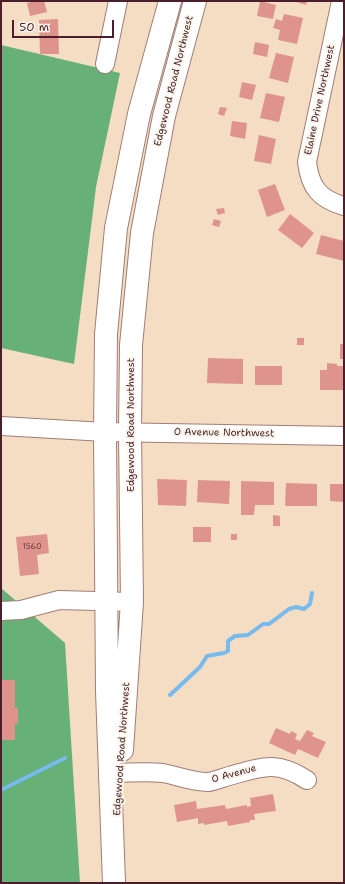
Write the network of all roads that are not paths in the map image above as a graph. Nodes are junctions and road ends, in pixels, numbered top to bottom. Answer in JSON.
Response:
{"nodes":[{"id":1,"x":118,"y":1,"type":"edge"},
{"id":2,"x":170,"y":1,"type":"edge"},
{"id":3,"x":196,"y":1,"type":"edge"},
{"id":4,"x":341,"y":1,"type":"edge"},
{"id":5,"x":106,"y":64,"type":"dead end"},
{"id":6,"x":344,"y":206,"type":"edge"},
{"id":7,"x":1,"y":426,"type":"edge"},
{"id":8,"x":105,"y":432,"type":"junction"},
{"id":9,"x":130,"y":432,"type":"junction"},
{"id":10,"x":344,"y":436,"type":"edge"},
{"id":11,"x":106,"y":601,"type":"junction"},
{"id":12,"x":132,"y":602,"type":"junction"},
{"id":13,"x":1,"y":611,"type":"edge"},
{"id":14,"x":115,"y":773,"type":"junction"},
{"id":15,"x":307,"y":780,"type":"dead end"},
{"id":16,"x":114,"y":883,"type":"edge"}],
"edges":[{"from":1,"to":5,"type":"street"},
{"from":2,"to":8,"type":"main road","name":"Edgewood Road Northwest"},
{"from":3,"to":9,"type":"main road","name":"Edgewood Road Northwest"},
{"from":4,"to":6,"type":"street","name":"Elaine Drive Northwest"},
{"from":7,"to":8,"type":"street","name":"O Avenue Northwest"},
{"from":8,"to":9,"type":"street","name":"O Avenue Northwest"},
{"from":8,"to":11,"type":"main road","name":"Edgewood Road Northwest"},
{"from":9,"to":10,"type":"street","name":"O Avenue Northwest"},
{"from":9,"to":12,"type":"main road","name":"Edgewood Road Northwest"},
{"from":11,"to":12,"type":"street"},
{"from":11,"to":13,"type":"street"},
{"from":11,"to":14,"type":"main road","name":"Edgewood Road Northwest"},
{"from":12,"to":14,"type":"main road","name":"Edgewood Road Northwest"},
{"from":14,"to":15,"type":"street","name":"O Avenue"},
{"from":14,"to":16,"type":"main road","name":"Edgewood Road Northwest"}]}
